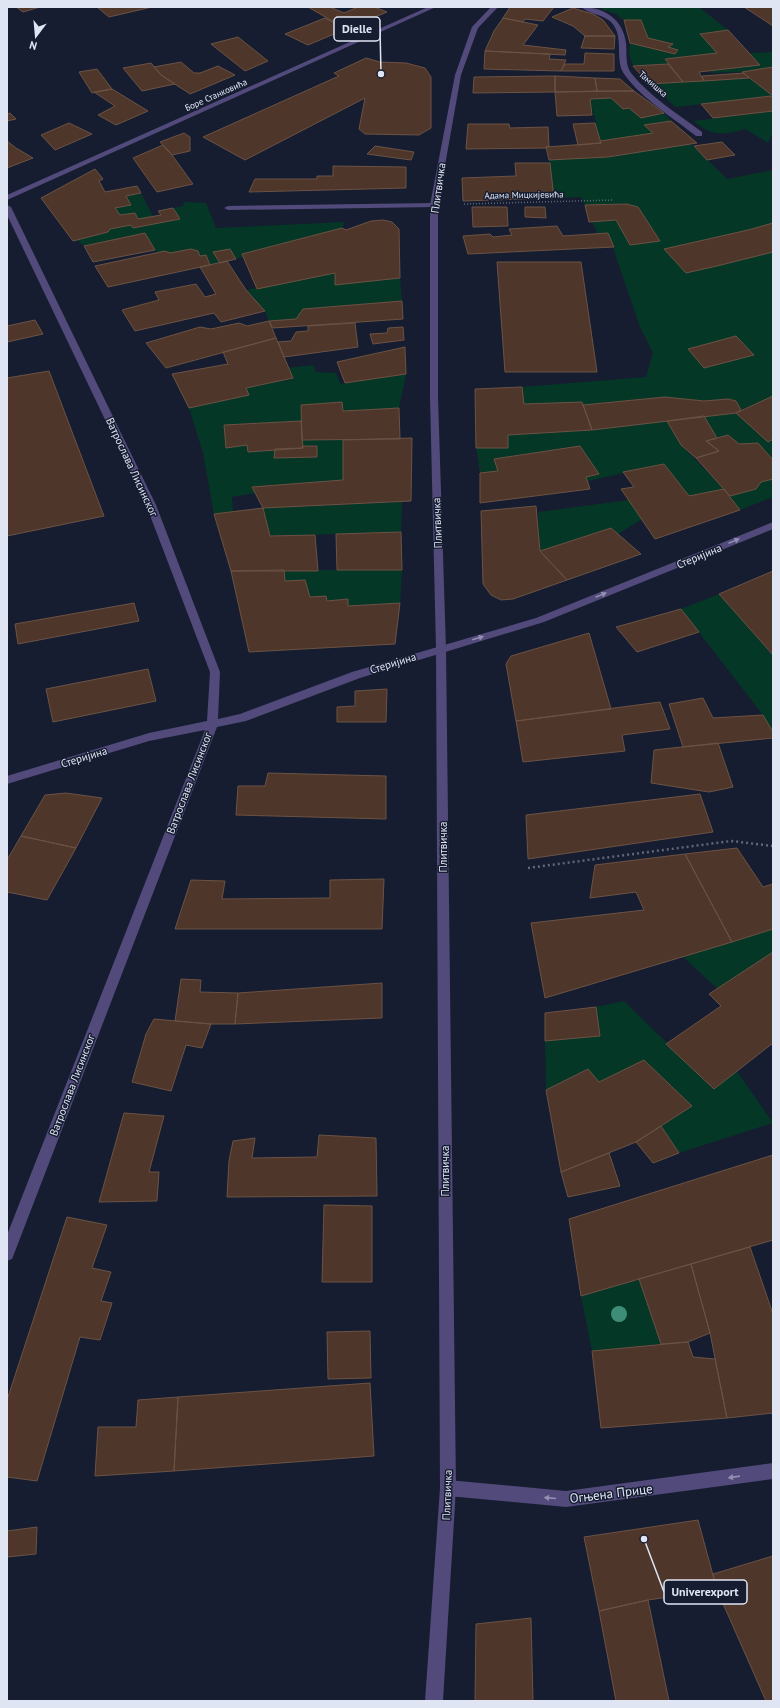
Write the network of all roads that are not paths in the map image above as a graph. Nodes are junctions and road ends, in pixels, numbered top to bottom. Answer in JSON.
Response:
{"nodes":[{"id":1,"x":433,"y":7,"type":"edge"},
{"id":2,"x":495,"y":7,"type":"edge"},
{"id":3,"x":584,"y":7,"type":"edge"},
{"id":4,"x":699,"y":134,"type":"dead end"},
{"id":5,"x":7,"y":198,"type":"edge"},
{"id":6,"x":434,"y":205,"type":"junction"},
{"id":7,"x":7,"y":207,"type":"edge"},
{"id":8,"x":228,"y":208,"type":"dead end"},
{"id":9,"x":773,"y":526,"type":"edge"},
{"id":10,"x":441,"y":649,"type":"junction"},
{"id":11,"x":212,"y":725,"type":"junction"},
{"id":12,"x":7,"y":780,"type":"edge"},
{"id":13,"x":7,"y":1251,"type":"edge"},
{"id":14,"x":773,"y":1472,"type":"edge"},
{"id":15,"x":448,"y":1488,"type":"junction"},
{"id":16,"x":434,"y":1701,"type":"edge"}],
"edges":[{"from":1,"to":5,"type":"street","name":"Боре Станковића"},
{"from":2,"to":6,"type":"street","name":"Плитвичка"},
{"from":3,"to":4,"type":"street","name":"Тамишка"},
{"from":6,"to":8,"type":"street"},
{"from":6,"to":10,"type":"street","name":"Плитвичка"},
{"from":7,"to":11,"type":"street","name":"Ватрослава Лисинског"},
{"from":10,"to":9,"type":"street","name":"Стеријина","one_way":true},
{"from":10,"to":11,"type":"street","name":"Стеријина"},
{"from":10,"to":15,"type":"street","name":"Плитвичка"},
{"from":11,"to":12,"type":"street","name":"Стеријина"},
{"from":11,"to":13,"type":"street","name":"Ватрослава Лисинског"},
{"from":14,"to":15,"type":"street","name":"Огњена Прице","one_way":true},
{"from":15,"to":16,"type":"street","name":"Плитвичка"}]}
